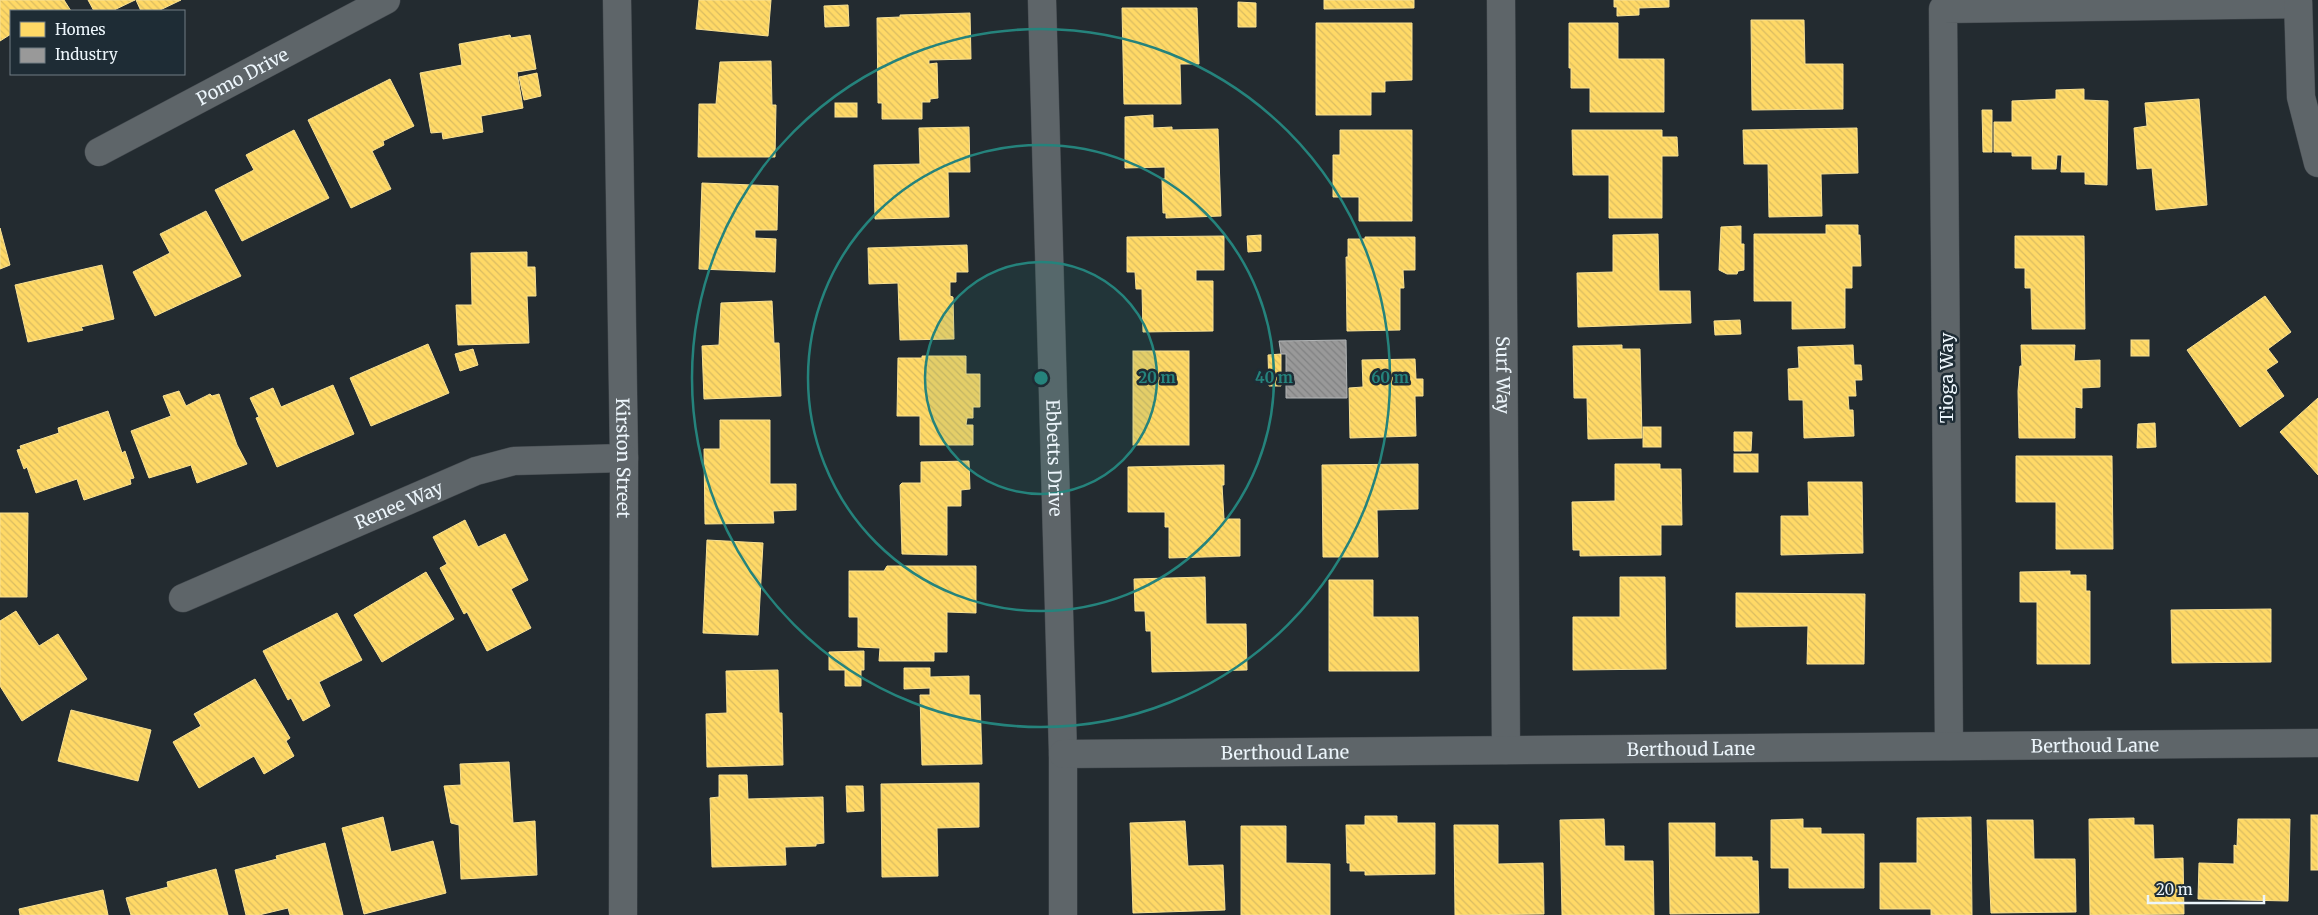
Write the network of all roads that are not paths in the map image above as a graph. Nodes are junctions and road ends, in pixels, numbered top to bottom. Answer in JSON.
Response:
{"nodes":[{"id":1,"x":386,"y":0,"type":"edge"},
{"id":2,"x":617,"y":0,"type":"edge"},
{"id":3,"x":1042,"y":0,"type":"edge"},
{"id":4,"x":1501,"y":0,"type":"edge"},
{"id":5,"x":2298,"y":2,"type":"edge"},
{"id":6,"x":99,"y":152,"type":"dead end"},
{"id":7,"x":2318,"y":163,"type":"edge"},
{"id":8,"x":624,"y":458,"type":"junction"},
{"id":9,"x":183,"y":598,"type":"dead end"},
{"id":10,"x":2318,"y":743,"type":"edge"},
{"id":11,"x":1949,"y":746,"type":"junction"},
{"id":12,"x":1506,"y":750,"type":"junction"},
{"id":13,"x":1063,"y":754,"type":"junction"},
{"id":14,"x":623,"y":915,"type":"edge"},
{"id":15,"x":1063,"y":915,"type":"edge"}],
"edges":[{"from":1,"to":6,"type":"street","name":"Pomo Drive"},
{"from":2,"to":8,"type":"street","name":"Kirston Street"},
{"from":3,"to":13,"type":"street","name":"Ebbetts Drive"},
{"from":4,"to":12,"type":"street","name":"Surf Way"},
{"from":5,"to":7,"type":"street"},
{"from":5,"to":11,"type":"street","name":"Tioga Way"},
{"from":8,"to":9,"type":"street","name":"Renee Way"},
{"from":8,"to":14,"type":"street","name":"Kirston Street"},
{"from":10,"to":11,"type":"street","name":"Berthoud Lane"},
{"from":11,"to":12,"type":"street","name":"Berthoud Lane"},
{"from":12,"to":13,"type":"street","name":"Berthoud Lane"},
{"from":13,"to":15,"type":"street","name":"Ebbetts Drive"}]}
